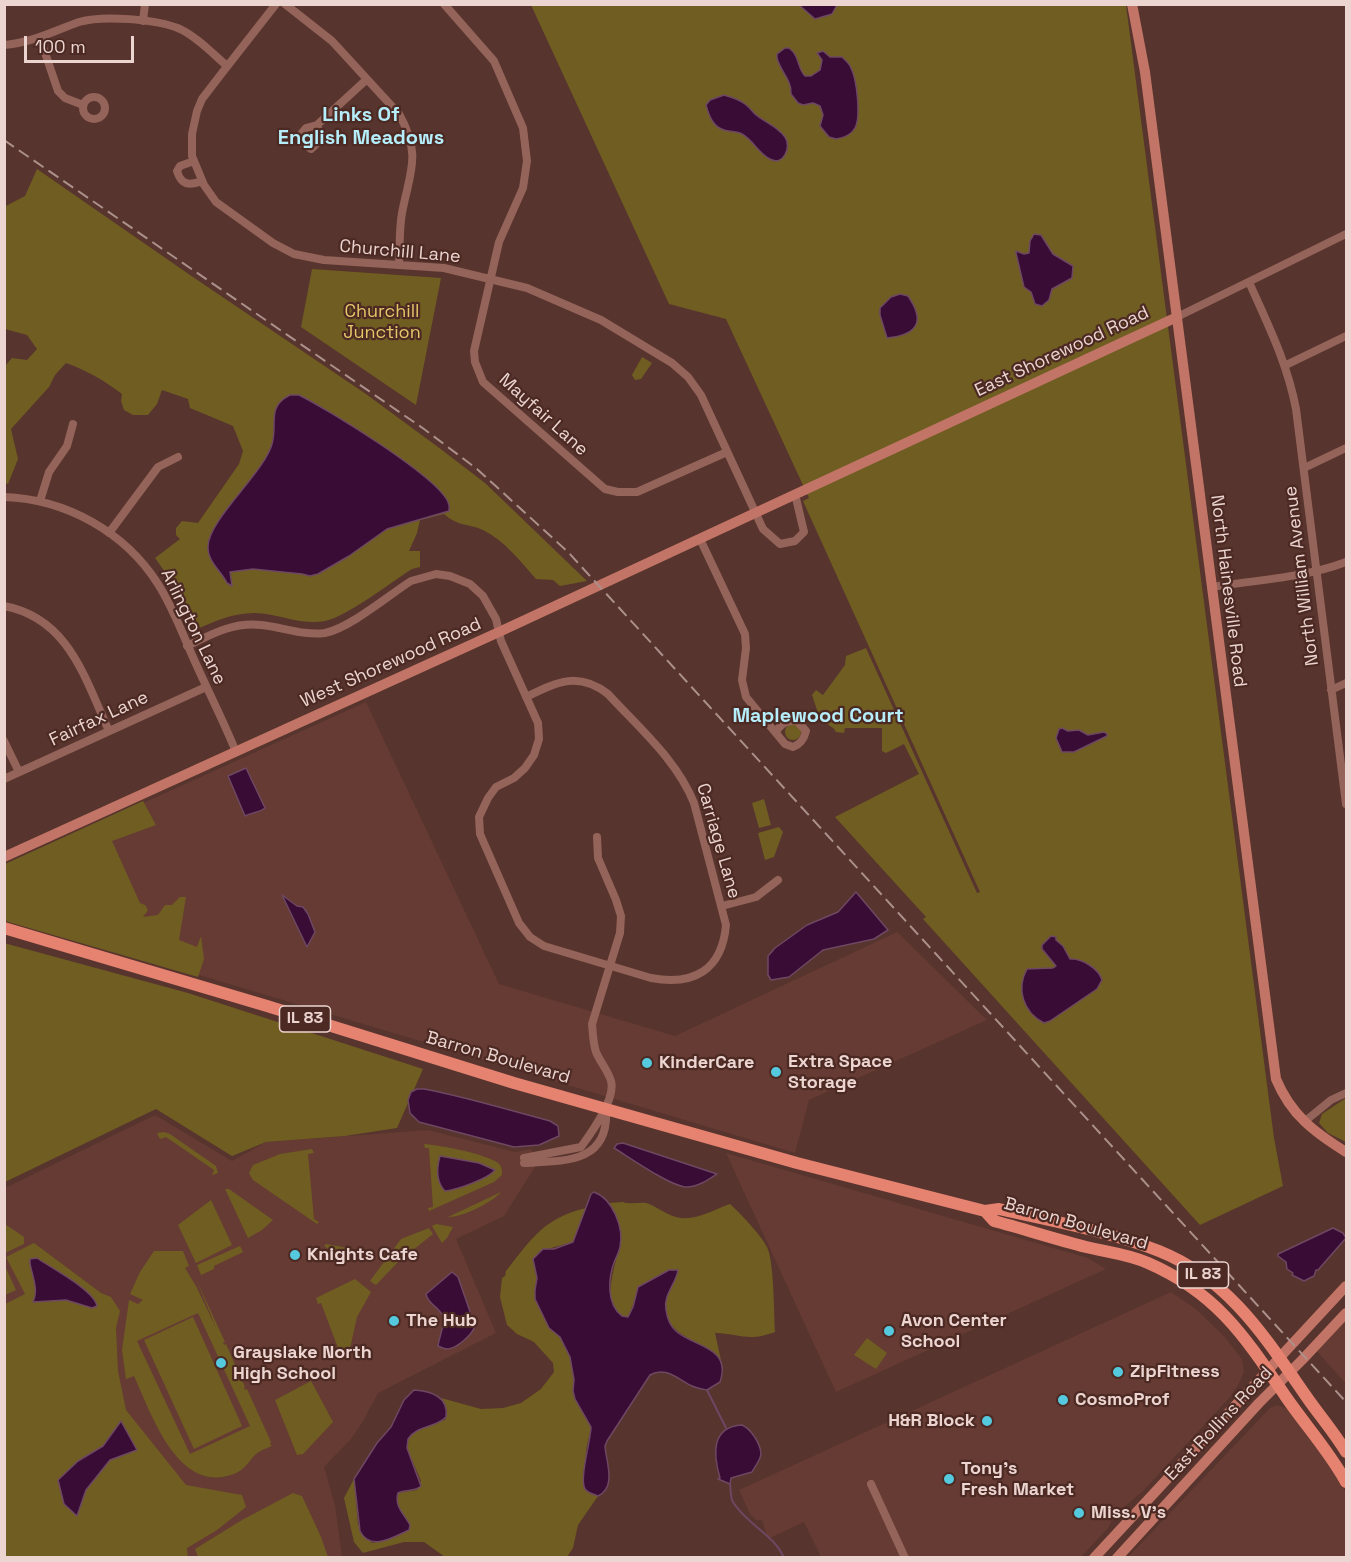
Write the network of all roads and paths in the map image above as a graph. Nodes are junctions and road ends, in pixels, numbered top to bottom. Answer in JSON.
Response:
{"nodes":[{"id":1,"x":145,"y":4,"type":"edge"},
{"id":2,"x":276,"y":4,"type":"edge"},
{"id":3,"x":285,"y":4,"type":"edge"},
{"id":4,"x":444,"y":4,"type":"edge"},
{"id":5,"x":1132,"y":4,"type":"edge"},
{"id":6,"x":143,"y":21,"type":"junction"},
{"id":7,"x":40,"y":38,"type":"junction"},
{"id":8,"x":4,"y":45,"type":"edge"},
{"id":9,"x":227,"y":66,"type":"junction"},
{"id":10,"x":366,"y":80,"type":"junction"},
{"id":11,"x":83,"y":105,"type":"dead end"},
{"id":12,"x":317,"y":125,"type":"dead end"},
{"id":13,"x":194,"y":161,"type":"junction"},
{"id":14,"x":202,"y":181,"type":"junction"},
{"id":15,"x":1347,"y":234,"type":"edge"},
{"id":16,"x":399,"y":264,"type":"junction"},
{"id":17,"x":490,"y":279,"type":"junction"},
{"id":18,"x":1249,"y":282,"type":"junction"},
{"id":19,"x":1177,"y":317,"type":"junction"},
{"id":20,"x":1347,"y":336,"type":"edge"},
{"id":21,"x":1286,"y":365,"type":"junction"},
{"id":22,"x":73,"y":424,"type":"dead end"},
{"id":23,"x":1347,"y":448,"type":"edge"},
{"id":24,"x":728,"y":452,"type":"junction"},
{"id":25,"x":178,"y":457,"type":"dead end"},
{"id":26,"x":1304,"y":468,"type":"junction"},
{"id":27,"x":793,"y":496,"type":"junction"},
{"id":28,"x":4,"y":497,"type":"edge"},
{"id":29,"x":40,"y":501,"type":"junction"},
{"id":30,"x":756,"y":513,"type":"junction"},
{"id":31,"x":110,"y":533,"type":"junction"},
{"id":32,"x":700,"y":538,"type":"junction"},
{"id":33,"x":1347,"y":562,"type":"edge"},
{"id":34,"x":1318,"y":571,"type":"junction"},
{"id":35,"x":1211,"y":587,"type":"junction"},
{"id":36,"x":4,"y":606,"type":"edge"},
{"id":37,"x":499,"y":632,"type":"junction"},
{"id":38,"x":187,"y":645,"type":"junction"},
{"id":39,"x":1347,"y":683,"type":"edge"},
{"id":40,"x":206,"y":687,"type":"junction"},
{"id":41,"x":1331,"y":690,"type":"junction"},
{"id":42,"x":526,"y":697,"type":"junction"},
{"id":43,"x":109,"y":731,"type":"junction"},
{"id":44,"x":776,"y":732,"type":"dead end"},
{"id":45,"x":4,"y":741,"type":"edge"},
{"id":46,"x":236,"y":752,"type":"junction"},
{"id":47,"x":19,"y":772,"type":"junction"},
{"id":48,"x":4,"y":779,"type":"edge"},
{"id":49,"x":1347,"y":804,"type":"edge"},
{"id":50,"x":597,"y":837,"type":"dead end"},
{"id":51,"x":4,"y":857,"type":"edge"},
{"id":52,"x":778,"y":880,"type":"dead end"},
{"id":53,"x":722,"y":906,"type":"junction"},
{"id":54,"x":4,"y":928,"type":"edge"},
{"id":55,"x":609,"y":965,"type":"junction"},
{"id":56,"x":1347,"y":1093,"type":"edge"},
{"id":57,"x":606,"y":1108,"type":"junction"},
{"id":58,"x":1304,"y":1122,"type":"junction"},
{"id":59,"x":1347,"y":1152,"type":"edge"},
{"id":60,"x":985,"y":1211,"type":"junction"},
{"id":61,"x":1347,"y":1286,"type":"edge"},
{"id":62,"x":1347,"y":1313,"type":"edge"},
{"id":63,"x":1281,"y":1357,"type":"junction"},
{"id":64,"x":1268,"y":1370,"type":"junction"},
{"id":65,"x":1290,"y":1372,"type":"junction"},
{"id":66,"x":1278,"y":1384,"type":"junction"},
{"id":67,"x":1347,"y":1452,"type":"edge"},
{"id":68,"x":1347,"y":1482,"type":"edge"},
{"id":69,"x":872,"y":1485,"type":"dead end"},
{"id":70,"x":905,"y":1557,"type":"edge"},
{"id":71,"x":1094,"y":1557,"type":"edge"},
{"id":72,"x":1117,"y":1557,"type":"edge"}],
"edges":[{"from":1,"to":6,"type":"street"},
{"from":2,"to":9,"type":"street","name":"Churchill Lane"},
{"from":3,"to":10,"type":"street"},
{"from":4,"to":17,"type":"street","name":"Mayfair Lane"},
{"from":5,"to":19,"type":"main road","name":"North Hainesville Road"},
{"from":6,"to":7,"type":"street"},
{"from":6,"to":9,"type":"street"},
{"from":7,"to":8,"type":"street"},
{"from":7,"to":11,"type":"street"},
{"from":9,"to":13,"type":"street","name":"Churchill Lane"},
{"from":10,"to":12,"type":"street"},
{"from":10,"to":16,"type":"street"},
{"from":13,"to":14,"type":"street","name":"Churchill Lane"},
{"from":13,"to":14,"type":"street"},
{"from":14,"to":16,"type":"street","name":"Churchill Lane"},
{"from":15,"to":18,"type":"street","name":"East Shorewood Road"},
{"from":16,"to":17,"type":"street","name":"Churchill Lane"},
{"from":17,"to":24,"type":"street","name":"Churchill Lane"},
{"from":17,"to":24,"type":"street","name":"Mayfair Lane"},
{"from":18,"to":19,"type":"street","name":"East Shorewood Road"},
{"from":18,"to":21,"type":"street","name":"North William Avenue"},
{"from":19,"to":27,"type":"main road","name":"East Shorewood Road"},
{"from":19,"to":35,"type":"main road","name":"North Hainesville Road"},
{"from":20,"to":21,"type":"street"},
{"from":21,"to":26,"type":"street","name":"North William Avenue"},
{"from":22,"to":29,"type":"street"},
{"from":23,"to":26,"type":"street"},
{"from":24,"to":30,"type":"street","name":"Churchill Lane"},
{"from":25,"to":31,"type":"street"},
{"from":26,"to":34,"type":"street","name":"North William Avenue"},
{"from":27,"to":30,"type":"main road","name":"West Shorewood Road"},
{"from":27,"to":30,"type":"street","name":"Churchill Lane"},
{"from":28,"to":29,"type":"street","name":"Arlington Lane"},
{"from":29,"to":31,"type":"street","name":"Arlington Lane"},
{"from":30,"to":32,"type":"main road","name":"West Shorewood Road"},
{"from":31,"to":38,"type":"street","name":"Arlington Lane"},
{"from":32,"to":37,"type":"main road","name":"West Shorewood Road"},
{"from":32,"to":44,"type":"street"},
{"from":33,"to":34,"type":"street"},
{"from":34,"to":35,"type":"street"},
{"from":34,"to":41,"type":"street","name":"North William Avenue"},
{"from":35,"to":58,"type":"main road","name":"North Hainesville Road"},
{"from":36,"to":43,"type":"street"},
{"from":37,"to":38,"type":"street","name":"Carriage Lane"},
{"from":37,"to":42,"type":"street","name":"Carriage Lane"},
{"from":37,"to":46,"type":"main road","name":"West Shorewood Road"},
{"from":38,"to":40,"type":"street","name":"Arlington Lane"},
{"from":39,"to":41,"type":"street"},
{"from":40,"to":43,"type":"street","name":"Fairfax Lane"},
{"from":40,"to":46,"type":"street","name":"Arlington Lane"},
{"from":41,"to":49,"type":"street","name":"North William Avenue"},
{"from":42,"to":53,"type":"street","name":"Carriage Lane"},
{"from":42,"to":55,"type":"street","name":"Carriage Lane"},
{"from":43,"to":47,"type":"street","name":"Fairfax Lane"},
{"from":45,"to":47,"type":"street"},
{"from":46,"to":51,"type":"main road","name":"West Shorewood Road"},
{"from":47,"to":48,"type":"street","name":"Fairfax Lane"},
{"from":50,"to":55,"type":"street"},
{"from":52,"to":53,"type":"street"},
{"from":53,"to":55,"type":"street","name":"Carriage Lane"},
{"from":54,"to":57,"type":"main road","name":"Barron Boulevard","number":"IL 83"},
{"from":55,"to":57,"type":"street"},
{"from":56,"to":58,"type":"street"},
{"from":57,"to":57,"type":"street"},
{"from":57,"to":60,"type":"main road","name":"Barron Boulevard","number":"IL 83"},
{"from":58,"to":59,"type":"main road","name":"North Hainesville Road"},
{"from":60,"to":63,"type":"main road","name":"Barron Boulevard","number":"IL 83"},
{"from":60,"to":64,"type":"main road","name":"Barron Boulevard"},
{"from":61,"to":63,"type":"main road","name":"East Rollins Road"},
{"from":62,"to":65,"type":"main road","name":"East Rollins Road"},
{"from":63,"to":64,"type":"main road","name":"East Rollins Road"},
{"from":63,"to":65,"type":"main road","name":"Barron Boulevard","number":"IL 83"},
{"from":64,"to":66,"type":"main road","name":"Barron Boulevard"},
{"from":64,"to":71,"type":"main road","name":"East Rollins Road"},
{"from":65,"to":66,"type":"main road","name":"East Rollins Road"},
{"from":65,"to":67,"type":"main road","name":"Barron Boulevard","number":"IL 83"},
{"from":66,"to":68,"type":"main road","name":"Barron Boulevard"},
{"from":66,"to":72,"type":"main road","name":"East Rollins Road"},
{"from":69,"to":70,"type":"street"}]}
